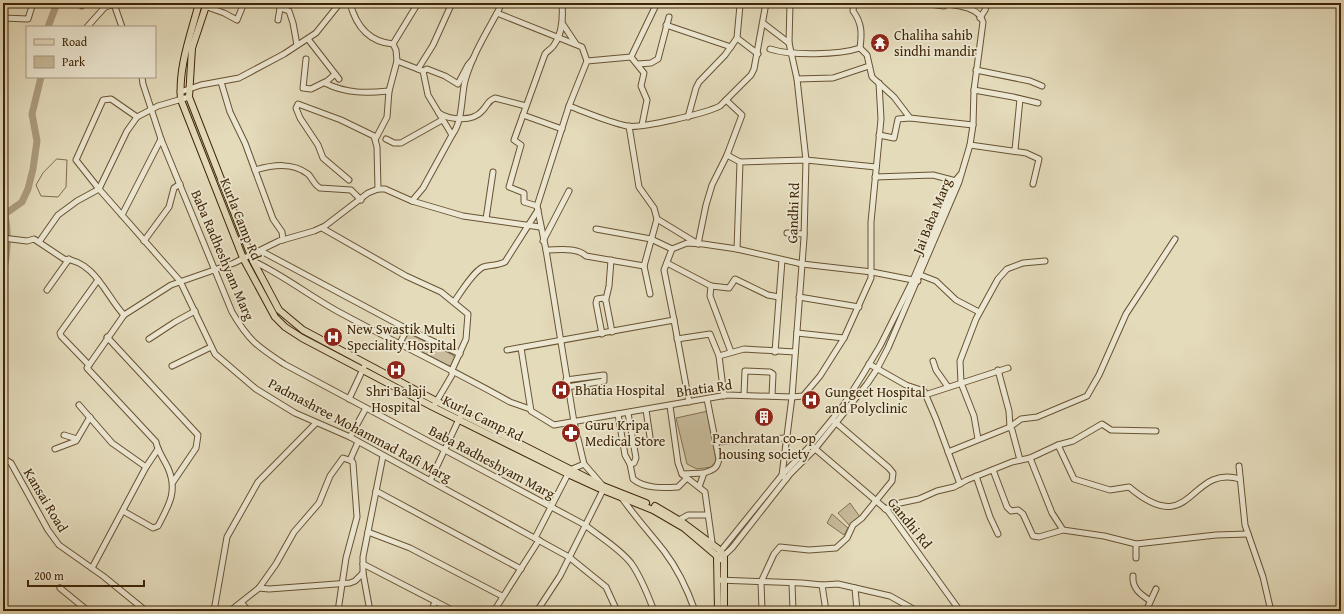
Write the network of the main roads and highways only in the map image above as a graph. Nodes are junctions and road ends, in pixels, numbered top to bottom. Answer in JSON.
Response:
{"nodes":[{"id":1,"x":199,"y":3,"type":"edge"},
{"id":2,"x":207,"y":5,"type":"edge"},
{"id":3,"x":364,"y":367,"type":"junction"},
{"id":4,"x":603,"y":488,"type":"junction"},
{"id":5,"x":710,"y":544,"type":"junction"},
{"id":6,"x":721,"y":580,"type":"junction"},
{"id":7,"x":718,"y":611,"type":"edge"},
{"id":8,"x":724,"y":611,"type":"edge"}],
"edges":[{"from":1,"to":3,"type":"main road","name":"Kurla Camp Rd"},
{"from":2,"to":3,"type":"main road","name":"Kurla Camp Rd"},
{"from":3,"to":4,"type":"main road","name":"Kurla Camp Rd"},
{"from":4,"to":5,"type":"main road","name":"Kurla Camp Rd"},
{"from":4,"to":5,"type":"main road","name":"Kurla Camp Rd"},
{"from":5,"to":6,"type":"main road","name":"Kurla Camp Rd"},
{"from":6,"to":7,"type":"main road"},
{"from":6,"to":8,"type":"main road"}]}
